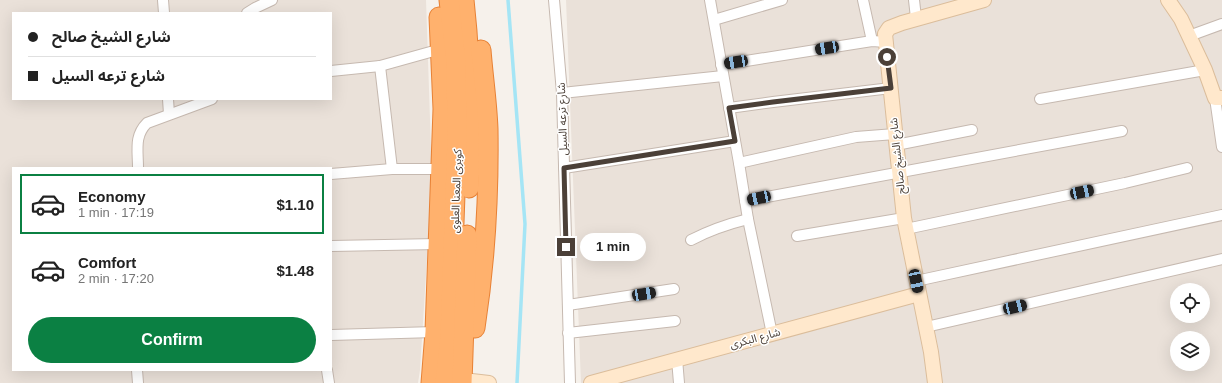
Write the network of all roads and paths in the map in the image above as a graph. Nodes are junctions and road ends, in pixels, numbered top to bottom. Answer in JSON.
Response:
{"nodes":[{"id":1,"x":163,"y":0,"type":"edge"},
{"id":2,"x":272,"y":0,"type":"edge"},
{"id":3,"x":438,"y":0,"type":"edge"},
{"id":4,"x":449,"y":0,"type":"edge"},
{"id":5,"x":464,"y":0,"type":"edge"},
{"id":6,"x":478,"y":0,"type":"edge"},
{"id":7,"x":554,"y":0,"type":"edge"},
{"id":8,"x":710,"y":0,"type":"edge"},
{"id":9,"x":782,"y":0,"type":"edge"},
{"id":10,"x":863,"y":0,"type":"edge"},
{"id":11,"x":914,"y":0,"type":"edge"},
{"id":12,"x":984,"y":0,"type":"edge"},
{"id":13,"x":1168,"y":0,"type":"edge"},
{"id":14,"x":164,"y":12,"type":"edge"},
{"id":15,"x":249,"y":12,"type":"edge"},
{"id":16,"x":916,"y":18,"type":"junction"},
{"id":17,"x":714,"y":20,"type":"junction"},
{"id":18,"x":1222,"y":24,"type":"edge"},
{"id":19,"x":1189,"y":36,"type":"junction"},
{"id":20,"x":872,"y":41,"type":"junction"},
{"id":21,"x":886,"y":42,"type":"junction"},
{"id":22,"x":441,"y":49,"type":"junction"},
{"id":23,"x":721,"y":65,"type":"junction"},
{"id":24,"x":380,"y":66,"type":"junction"},
{"id":25,"x":332,"y":70,"type":"edge"},
{"id":26,"x":1206,"y":70,"type":"junction"},
{"id":27,"x":723,"y":76,"type":"junction"},
{"id":28,"x":891,"y":88,"type":"junction"},
{"id":29,"x":562,"y":93,"type":"junction"},
{"id":30,"x":1219,"y":98,"type":"edge"},
{"id":31,"x":1040,"y":99,"type":"dead end"},
{"id":32,"x":168,"y":100,"type":"edge"},
{"id":33,"x":209,"y":100,"type":"edge"},
{"id":34,"x":729,"y":108,"type":"junction"},
{"id":35,"x":169,"y":114,"type":"junction"},
{"id":36,"x":972,"y":130,"type":"dead end"},
{"id":37,"x":1122,"y":131,"type":"dead end"},
{"id":38,"x":896,"y":139,"type":"junction"},
{"id":39,"x":735,"y":141,"type":"junction"},
{"id":40,"x":1222,"y":147,"type":"edge"},
{"id":41,"x":740,"y":163,"type":"junction"},
{"id":42,"x":138,"y":167,"type":"edge"},
{"id":43,"x":564,"y":168,"type":"junction"},
{"id":44,"x":1187,"y":168,"type":"dead end"},
{"id":45,"x":392,"y":169,"type":"junction"},
{"id":46,"x":441,"y":169,"type":"junction"},
{"id":47,"x":899,"y":171,"type":"junction"},
{"id":48,"x":332,"y":174,"type":"edge"},
{"id":49,"x":462,"y":193,"type":"junction"},
{"id":50,"x":745,"y":201,"type":"junction"},
{"id":51,"x":1222,"y":215,"type":"edge"},
{"id":52,"x":748,"y":219,"type":"junction"},
{"id":53,"x":905,"y":223,"type":"junction"},
{"id":54,"x":797,"y":236,"type":"dead end"},
{"id":55,"x":691,"y":240,"type":"dead end"},
{"id":56,"x":438,"y":244,"type":"junction"},
{"id":57,"x":332,"y":246,"type":"edge"},
{"id":58,"x":1222,"y":258,"type":"edge"},
{"id":59,"x":918,"y":287,"type":"junction"},
{"id":60,"x":674,"y":289,"type":"dead end"},
{"id":61,"x":568,"y":305,"type":"junction"},
{"id":62,"x":675,"y":321,"type":"dead end"},
{"id":63,"x":926,"y":327,"type":"junction"},
{"id":64,"x":435,"y":332,"type":"junction"},
{"id":65,"x":568,"y":333,"type":"junction"},
{"id":66,"x":772,"y":334,"type":"junction"},
{"id":67,"x":332,"y":335,"type":"edge"},
{"id":68,"x":678,"y":359,"type":"junction"},
{"id":69,"x":137,"y":371,"type":"edge"},
{"id":70,"x":327,"y":371,"type":"edge"},
{"id":71,"x":457,"y":382,"type":"edge"},
{"id":72,"x":138,"y":383,"type":"edge"},
{"id":73,"x":329,"y":383,"type":"edge"},
{"id":74,"x":431,"y":383,"type":"edge"},
{"id":75,"x":489,"y":383,"type":"edge"},
{"id":76,"x":570,"y":383,"type":"edge"},
{"id":77,"x":591,"y":383,"type":"edge"},
{"id":78,"x":679,"y":383,"type":"edge"},
{"id":79,"x":935,"y":383,"type":"edge"}],
"edges":[{"from":1,"to":14,"type":"street"},
{"from":2,"to":15,"type":"street"},
{"from":3,"to":22,"type":"highway"},
{"from":4,"to":49,"type":"highway","name":"كوبرى المعنا العلوى"},
{"from":5,"to":49,"type":"highway","name":"كوبرى المعنا العلوى"},
{"from":6,"to":71,"type":"highway"},
{"from":7,"to":29,"type":"street","name":"شارع ترعه السيل"},
{"from":8,"to":17,"type":"street"},
{"from":9,"to":17,"type":"street"},
{"from":10,"to":20,"type":"street"},
{"from":11,"to":16,"type":"street"},
{"from":12,"to":16,"type":"street"},
{"from":13,"to":19,"type":"street"},
{"from":16,"to":21,"type":"street"},
{"from":17,"to":23,"type":"street"},
{"from":18,"to":19,"type":"street"},
{"from":19,"to":26,"type":"street"},
{"from":20,"to":21,"type":"street"},
{"from":20,"to":23,"type":"street"},
{"from":21,"to":28,"type":"street","name":"شارع الشيخ صالح"},
{"from":22,"to":24,"type":"street"},
{"from":22,"to":46,"type":"highway"},
{"from":23,"to":27,"type":"street"},
{"from":24,"to":25,"type":"street"},
{"from":24,"to":45,"type":"street"},
{"from":26,"to":30,"type":"street"},
{"from":26,"to":31,"type":"street"},
{"from":27,"to":29,"type":"street"},
{"from":27,"to":34,"type":"street"},
{"from":28,"to":34,"type":"street"},
{"from":28,"to":38,"type":"street","name":"شارع الشيخ صالح"},
{"from":29,"to":43,"type":"street","name":"شارع ترعه السيل"},
{"from":30,"to":40,"type":"street"},
{"from":32,"to":35,"type":"street"},
{"from":33,"to":35,"type":"street"},
{"from":34,"to":39,"type":"street"},
{"from":35,"to":42,"type":"street"},
{"from":36,"to":38,"type":"street"},
{"from":37,"to":47,"type":"street"},
{"from":38,"to":41,"type":"street"},
{"from":38,"to":47,"type":"street","name":"شارع الشيخ صالح"},
{"from":39,"to":41,"type":"street"},
{"from":39,"to":43,"type":"street"},
{"from":41,"to":50,"type":"street"},
{"from":43,"to":61,"type":"street","name":"شارع ترعه السيل"},
{"from":44,"to":53,"type":"street"},
{"from":45,"to":46,"type":"street"},
{"from":45,"to":48,"type":"street"},
{"from":46,"to":56,"type":"highway"},
{"from":47,"to":50,"type":"street"},
{"from":47,"to":53,"type":"street","name":"شارع الشيخ صالح"},
{"from":49,"to":71,"type":"highway","name":"كوبرى المعنا العلوى"},
{"from":50,"to":52,"type":"street"},
{"from":51,"to":59,"type":"street"},
{"from":52,"to":55,"type":"street"},
{"from":52,"to":66,"type":"street"},
{"from":53,"to":54,"type":"street"},
{"from":53,"to":59,"type":"street","name":"شارع الشيخ صالح"},
{"from":56,"to":57,"type":"street"},
{"from":56,"to":64,"type":"highway"},
{"from":58,"to":63,"type":"street"},
{"from":59,"to":63,"type":"street","name":"شارع الشيخ صالح"},
{"from":59,"to":66,"type":"street","name":"شارع البكرى"},
{"from":60,"to":61,"type":"street"},
{"from":61,"to":65,"type":"street","name":"شارع ترعه السيل"},
{"from":62,"to":65,"type":"street"},
{"from":63,"to":79,"type":"street","name":"شارع الشيخ صالح"},
{"from":64,"to":67,"type":"street"},
{"from":64,"to":74,"type":"highway"},
{"from":65,"to":76,"type":"street","name":"شارع ترعه السيل"},
{"from":66,"to":68,"type":"street","name":"شارع البكرى"},
{"from":68,"to":77,"type":"street","name":"شارع البكرى"},
{"from":68,"to":78,"type":"street"},
{"from":69,"to":72,"type":"street"},
{"from":70,"to":73,"type":"street"},
{"from":71,"to":75,"type":"street"}]}
